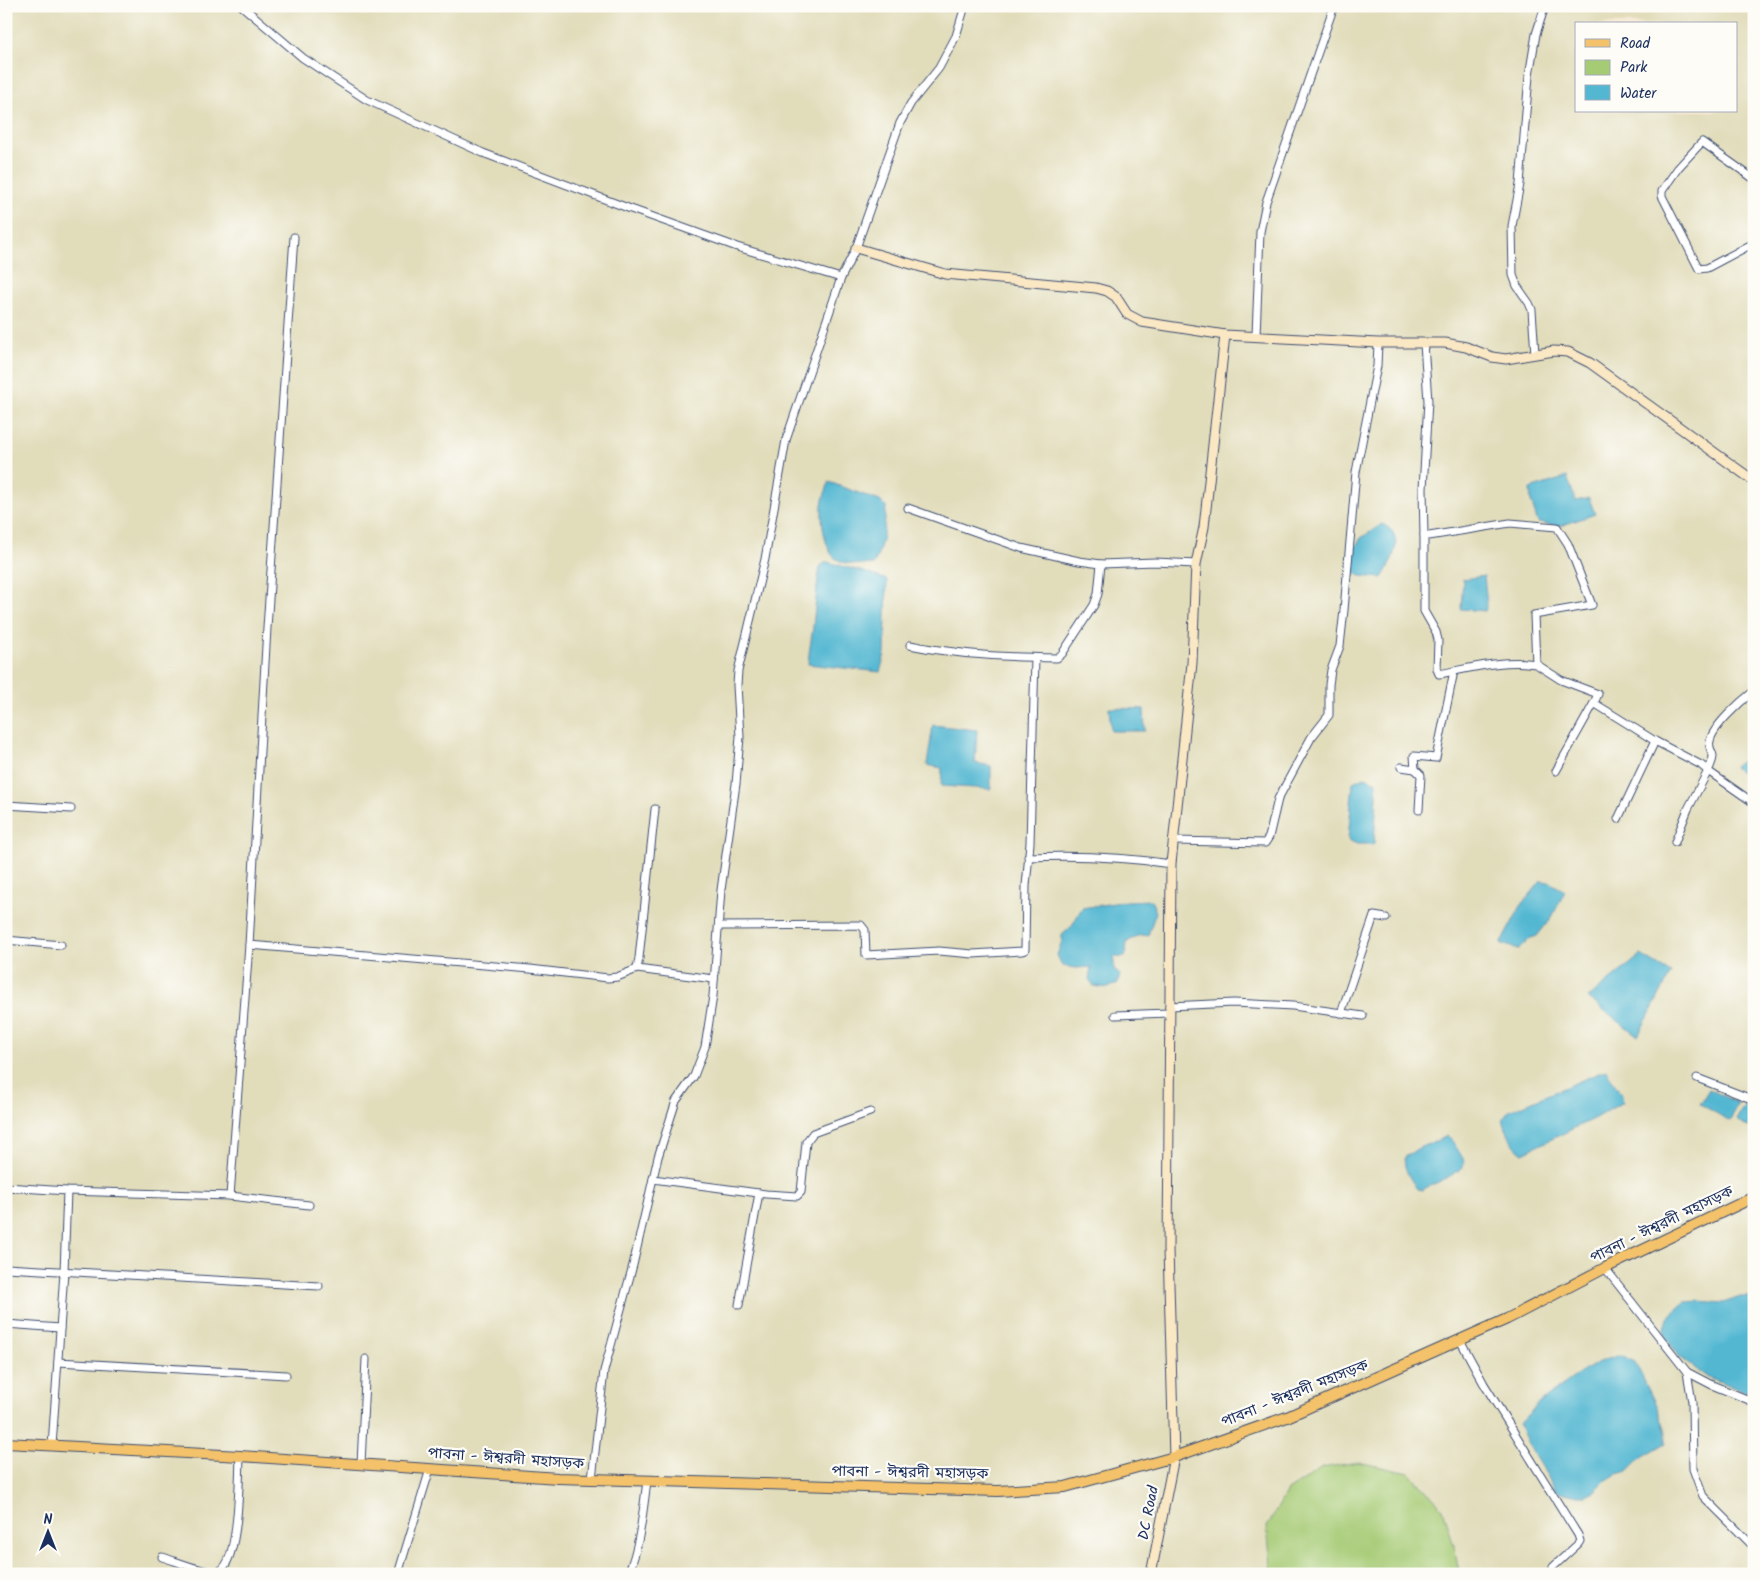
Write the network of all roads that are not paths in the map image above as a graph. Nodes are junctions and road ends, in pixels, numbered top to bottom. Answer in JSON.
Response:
{"nodes":[{"id":1,"x":242,"y":6,"type":"edge"},
{"id":2,"x":964,"y":6,"type":"edge"},
{"id":3,"x":1334,"y":6,"type":"edge"},
{"id":4,"x":1545,"y":6,"type":"edge"},
{"id":5,"x":1754,"y":179,"type":"edge"},
{"id":6,"x":294,"y":237,"type":"dead end"},
{"id":7,"x":1754,"y":243,"type":"edge"},
{"id":8,"x":856,"y":248,"type":"junction"},
{"id":9,"x":841,"y":278,"type":"junction"},
{"id":10,"x":1225,"y":335,"type":"junction"},
{"id":11,"x":1256,"y":336,"type":"junction"},
{"id":12,"x":1378,"y":342,"type":"junction"},
{"id":13,"x":1424,"y":344,"type":"junction"},
{"id":14,"x":1535,"y":354,"type":"junction"},
{"id":15,"x":1754,"y":481,"type":"edge"},
{"id":16,"x":908,"y":508,"type":"dead end"},
{"id":17,"x":1424,"y":535,"type":"junction"},
{"id":18,"x":1101,"y":564,"type":"junction"},
{"id":19,"x":1196,"y":564,"type":"junction"},
{"id":20,"x":910,"y":645,"type":"dead end"},
{"id":21,"x":1035,"y":658,"type":"junction"},
{"id":22,"x":1536,"y":664,"type":"junction"},
{"id":23,"x":1454,"y":671,"type":"junction"},
{"id":24,"x":1754,"y":691,"type":"edge"},
{"id":25,"x":1594,"y":703,"type":"junction"},
{"id":26,"x":1655,"y":741,"type":"junction"},
{"id":27,"x":1401,"y":767,"type":"dead end"},
{"id":28,"x":1415,"y":769,"type":"junction"},
{"id":29,"x":1556,"y":771,"type":"dead end"},
{"id":30,"x":1708,"y":771,"type":"junction"},
{"id":31,"x":1754,"y":803,"type":"edge"},
{"id":32,"x":6,"y":805,"type":"edge"},
{"id":33,"x":72,"y":809,"type":"dead end"},
{"id":34,"x":655,"y":809,"type":"dead end"},
{"id":35,"x":1420,"y":810,"type":"dead end"},
{"id":36,"x":1618,"y":819,"type":"dead end"},
{"id":37,"x":1175,"y":841,"type":"junction"},
{"id":38,"x":1675,"y":842,"type":"dead end"},
{"id":39,"x":1028,"y":857,"type":"junction"},
{"id":40,"x":1171,"y":864,"type":"junction"},
{"id":41,"x":1386,"y":918,"type":"dead end"},
{"id":42,"x":719,"y":926,"type":"junction"},
{"id":43,"x":6,"y":940,"type":"edge"},
{"id":44,"x":60,"y":945,"type":"dead end"},
{"id":45,"x":249,"y":945,"type":"junction"},
{"id":46,"x":637,"y":969,"type":"junction"},
{"id":47,"x":714,"y":978,"type":"junction"},
{"id":48,"x":1170,"y":1009,"type":"junction"},
{"id":49,"x":1341,"y":1013,"type":"junction"},
{"id":50,"x":1115,"y":1015,"type":"dead end"},
{"id":51,"x":1362,"y":1016,"type":"dead end"},
{"id":52,"x":1697,"y":1078,"type":"dead end"},
{"id":53,"x":1754,"y":1100,"type":"edge"},
{"id":54,"x":870,"y":1112,"type":"dead end"},
{"id":55,"x":653,"y":1179,"type":"junction"},
{"id":56,"x":6,"y":1187,"type":"edge"},
{"id":57,"x":67,"y":1191,"type":"junction"},
{"id":58,"x":759,"y":1193,"type":"junction"},
{"id":59,"x":230,"y":1196,"type":"junction"},
{"id":60,"x":1754,"y":1197,"type":"edge"},
{"id":61,"x":309,"y":1205,"type":"dead end"},
{"id":62,"x":6,"y":1268,"type":"edge"},
{"id":63,"x":1605,"y":1268,"type":"junction"},
{"id":64,"x":64,"y":1272,"type":"junction"},
{"id":65,"x":319,"y":1286,"type":"dead end"},
{"id":66,"x":739,"y":1305,"type":"dead end"},
{"id":67,"x":6,"y":1324,"type":"edge"},
{"id":68,"x":60,"y":1328,"type":"junction"},
{"id":69,"x":1460,"y":1340,"type":"junction"},
{"id":70,"x":366,"y":1359,"type":"dead end"},
{"id":71,"x":58,"y":1362,"type":"junction"},
{"id":72,"x":1687,"y":1372,"type":"junction"},
{"id":73,"x":286,"y":1375,"type":"dead end"},
{"id":74,"x":1754,"y":1402,"type":"edge"},
{"id":75,"x":6,"y":1443,"type":"edge"},
{"id":76,"x":52,"y":1446,"type":"junction"},
{"id":77,"x":240,"y":1456,"type":"junction"},
{"id":78,"x":1174,"y":1457,"type":"junction"},
{"id":79,"x":361,"y":1464,"type":"junction"},
{"id":80,"x":430,"y":1468,"type":"junction"},
{"id":81,"x":592,"y":1479,"type":"junction"},
{"id":82,"x":647,"y":1481,"type":"junction"},
{"id":83,"x":1754,"y":1547,"type":"edge"},
{"id":84,"x":162,"y":1557,"type":"dead end"},
{"id":85,"x":1553,"y":1567,"type":"dead end"},
{"id":86,"x":398,"y":1574,"type":"edge"},
{"id":87,"x":628,"y":1574,"type":"edge"},
{"id":88,"x":1151,"y":1574,"type":"edge"}],
"edges":[{"from":1,"to":9,"type":"street"},
{"from":2,"to":8,"type":"street"},
{"from":3,"to":11,"type":"street"},
{"from":4,"to":14,"type":"street"},
{"from":5,"to":7,"type":"street"},
{"from":6,"to":45,"type":"street"},
{"from":8,"to":9,"type":"street"},
{"from":8,"to":10,"type":"street"},
{"from":9,"to":42,"type":"street"},
{"from":10,"to":11,"type":"street"},
{"from":10,"to":19,"type":"street","name":"DC Road"},
{"from":11,"to":12,"type":"street"},
{"from":12,"to":13,"type":"street"},
{"from":12,"to":37,"type":"street"},
{"from":13,"to":14,"type":"street"},
{"from":13,"to":17,"type":"street"},
{"from":14,"to":15,"type":"street"},
{"from":16,"to":18,"type":"street"},
{"from":17,"to":22,"type":"street"},
{"from":17,"to":23,"type":"street"},
{"from":18,"to":19,"type":"street"},
{"from":18,"to":21,"type":"street"},
{"from":19,"to":37,"type":"street","name":"DC Road"},
{"from":20,"to":21,"type":"street"},
{"from":21,"to":39,"type":"street"},
{"from":22,"to":23,"type":"street"},
{"from":22,"to":25,"type":"street"},
{"from":23,"to":28,"type":"street"},
{"from":24,"to":30,"type":"street"},
{"from":25,"to":26,"type":"street"},
{"from":25,"to":29,"type":"street"},
{"from":26,"to":30,"type":"street"},
{"from":26,"to":36,"type":"street"},
{"from":27,"to":28,"type":"street"},
{"from":28,"to":35,"type":"street"},
{"from":30,"to":31,"type":"street"},
{"from":30,"to":38,"type":"street"},
{"from":32,"to":33,"type":"street"},
{"from":34,"to":46,"type":"street"},
{"from":37,"to":40,"type":"street","name":"DC Road"},
{"from":39,"to":40,"type":"street"},
{"from":39,"to":42,"type":"street"},
{"from":40,"to":48,"type":"street","name":"DC Road"},
{"from":41,"to":49,"type":"street"},
{"from":42,"to":47,"type":"street"},
{"from":43,"to":44,"type":"street"},
{"from":45,"to":46,"type":"street"},
{"from":45,"to":59,"type":"street"},
{"from":46,"to":47,"type":"street"},
{"from":47,"to":55,"type":"street"},
{"from":48,"to":49,"type":"street"},
{"from":48,"to":50,"type":"street"},
{"from":48,"to":78,"type":"street","name":"DC Road"},
{"from":49,"to":51,"type":"street"},
{"from":52,"to":53,"type":"street"},
{"from":54,"to":58,"type":"street"},
{"from":55,"to":58,"type":"street"},
{"from":55,"to":81,"type":"street"},
{"from":56,"to":57,"type":"street"},
{"from":57,"to":59,"type":"street"},
{"from":57,"to":64,"type":"street"},
{"from":58,"to":66,"type":"street"},
{"from":59,"to":61,"type":"street"},
{"from":60,"to":63,"type":"main road","name":"পাবনা - ঈশ্বরদী মহাসড়ক"},
{"from":62,"to":64,"type":"street"},
{"from":63,"to":69,"type":"main road","name":"পাবনা - ঈশ্বরদী মহাসড়ক"},
{"from":63,"to":72,"type":"street"},
{"from":64,"to":65,"type":"street"},
{"from":64,"to":68,"type":"street"},
{"from":67,"to":68,"type":"street"},
{"from":68,"to":71,"type":"street"},
{"from":69,"to":78,"type":"main road","name":"পাবনা - ঈশ্বরদী মহাসড়ক"},
{"from":69,"to":85,"type":"street"},
{"from":70,"to":79,"type":"street"},
{"from":71,"to":73,"type":"street"},
{"from":71,"to":76,"type":"street"},
{"from":72,"to":74,"type":"street"},
{"from":72,"to":83,"type":"street"},
{"from":75,"to":76,"type":"main road","name":"পাবনা - ঈশ্বরদী মহাসড়ক"},
{"from":76,"to":77,"type":"main road","name":"পাবনা - ঈশ্বরদী মহাসড়ক"},
{"from":77,"to":79,"type":"main road","name":"পাবনা - ঈশ্বরদী মহাসড়ক"},
{"from":77,"to":84,"type":"street"},
{"from":78,"to":82,"type":"main road","name":"পাবনা - ঈশ্বরদী মহাসড়ক"},
{"from":78,"to":88,"type":"street","name":"DC Road"},
{"from":79,"to":80,"type":"main road","name":"পাবনা - ঈশ্বরদী মহাসড়ক"},
{"from":80,"to":81,"type":"main road","name":"পাবনা - ঈশ্বরদী মহাসড়ক"},
{"from":80,"to":86,"type":"street"},
{"from":81,"to":82,"type":"main road","name":"পাবনা - ঈশ্বরদী মহাসড়ক"},
{"from":82,"to":87,"type":"street"}]}
